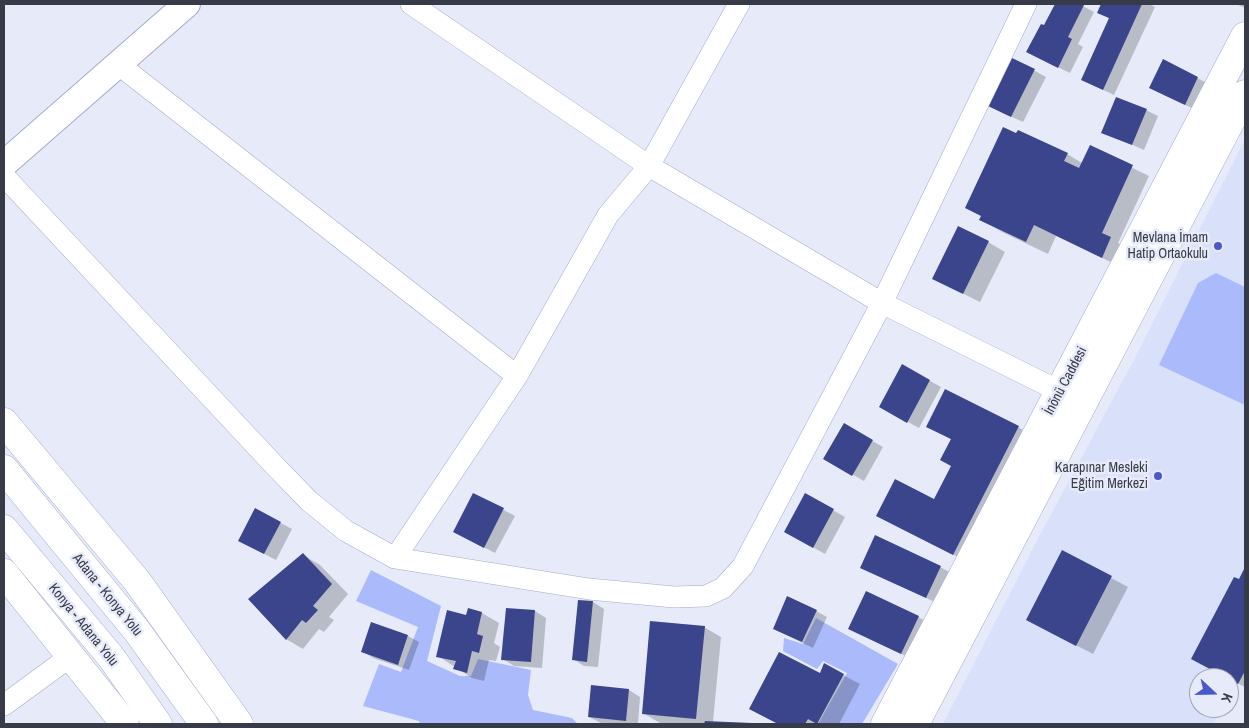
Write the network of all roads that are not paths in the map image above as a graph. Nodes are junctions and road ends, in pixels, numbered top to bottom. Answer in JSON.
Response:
{"nodes":[{"id":1,"x":187,"y":4,"type":"edge"},
{"id":2,"x":411,"y":4,"type":"edge"},
{"id":3,"x":739,"y":4,"type":"edge"},
{"id":4,"x":1026,"y":4,"type":"edge"},
{"id":5,"x":1245,"y":36,"type":"edge"},
{"id":6,"x":118,"y":64,"type":"junction"},
{"id":7,"x":1237,"y":73,"type":"edge"},
{"id":8,"x":1245,"y":94,"type":"edge"},
{"id":9,"x":4,"y":164,"type":"edge"},
{"id":10,"x":649,"y":166,"type":"junction"},
{"id":11,"x":4,"y":176,"type":"edge"},
{"id":12,"x":882,"y":303,"type":"junction"},
{"id":13,"x":517,"y":376,"type":"junction"},
{"id":14,"x":1072,"y":398,"type":"junction"},
{"id":15,"x":4,"y":422,"type":"edge"},
{"id":16,"x":4,"y":469,"type":"edge"},
{"id":17,"x":4,"y":529,"type":"edge"},
{"id":18,"x":395,"y":558,"type":"junction"},
{"id":19,"x":4,"y":573,"type":"edge"},
{"id":20,"x":71,"y":656,"type":"junction"},
{"id":21,"x":4,"y":705,"type":"edge"},
{"id":22,"x":125,"y":724,"type":"edge"},
{"id":23,"x":158,"y":724,"type":"edge"},
{"id":24,"x":204,"y":724,"type":"edge"},
{"id":25,"x":239,"y":724,"type":"edge"},
{"id":26,"x":885,"y":724,"type":"edge"},
{"id":27,"x":915,"y":724,"type":"edge"}],
"edges":[{"from":1,"to":6,"type":"street"},
{"from":2,"to":10,"type":"street"},
{"from":3,"to":10,"type":"street"},
{"from":4,"to":12,"type":"street"},
{"from":5,"to":7,"type":"main road","name":"İnönü Caddesi"},
{"from":6,"to":9,"type":"street"},
{"from":6,"to":13,"type":"street"},
{"from":7,"to":14,"type":"main road","name":"İnönü Caddesi"},
{"from":8,"to":14,"type":"main road","name":"İnönü Caddesi"},
{"from":10,"to":12,"type":"street"},
{"from":10,"to":13,"type":"street"},
{"from":11,"to":18,"type":"street"},
{"from":12,"to":14,"type":"street"},
{"from":12,"to":18,"type":"street"},
{"from":13,"to":18,"type":"street"},
{"from":14,"to":26,"type":"main road","name":"İnönü Caddesi"},
{"from":14,"to":27,"type":"main road","name":"İnönü Caddesi"},
{"from":15,"to":25,"type":"main road"},
{"from":16,"to":24,"type":"main road","name":"Adana - Konya Yolu"},
{"from":17,"to":23,"type":"main road","name":"Konya - Adana Yolu"},
{"from":19,"to":20,"type":"main road"},
{"from":20,"to":21,"type":"street"},
{"from":20,"to":22,"type":"main road"}]}
